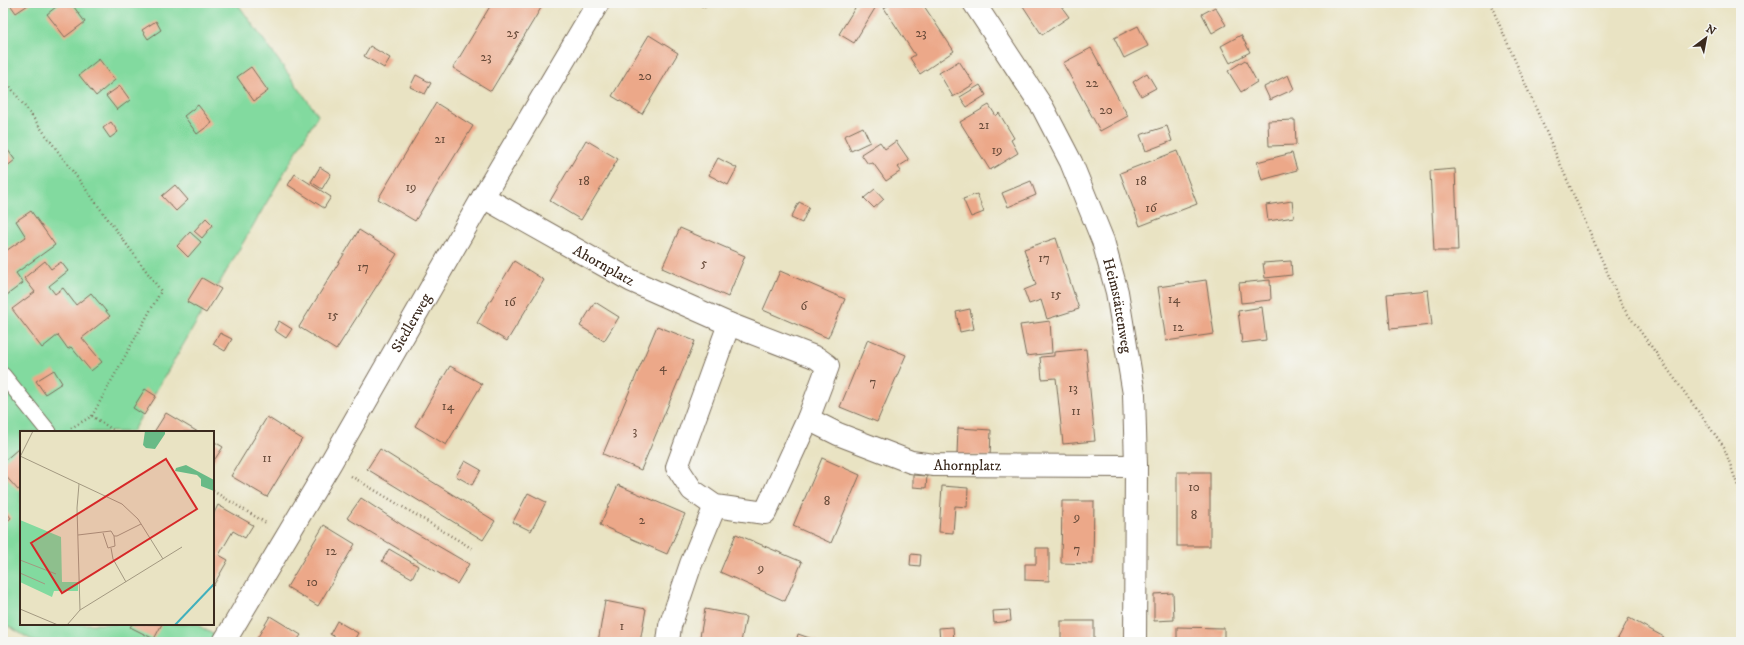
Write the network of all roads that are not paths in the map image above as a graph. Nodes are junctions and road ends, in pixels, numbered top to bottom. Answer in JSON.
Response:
{"nodes":[{"id":1,"x":598,"y":3,"type":"edge"},
{"id":2,"x":974,"y":3,"type":"edge"},
{"id":3,"x":483,"y":197,"type":"junction"},
{"id":4,"x":730,"y":324,"type":"junction"},
{"id":5,"x":3,"y":375,"type":"edge"},
{"id":6,"x":808,"y":419,"type":"junction"},
{"id":7,"x":48,"y":431,"type":"edge"},
{"id":8,"x":1136,"y":466,"type":"junction"},
{"id":9,"x":715,"y":506,"type":"junction"},
{"id":10,"x":224,"y":642,"type":"edge"},
{"id":11,"x":668,"y":642,"type":"edge"},
{"id":12,"x":1135,"y":642,"type":"edge"}],
"edges":[{"from":1,"to":3,"type":"street","name":"Siedlerweg"},
{"from":2,"to":8,"type":"street","name":"Heimstättenweg"},
{"from":3,"to":4,"type":"street","name":"Ahornplatz"},
{"from":3,"to":10,"type":"street","name":"Siedlerweg"},
{"from":4,"to":6,"type":"street","name":"Ahornplatz"},
{"from":4,"to":9,"type":"street","name":"Ahornplatz"},
{"from":5,"to":7,"type":"lane"},
{"from":6,"to":8,"type":"street","name":"Ahornplatz"},
{"from":6,"to":9,"type":"street","name":"Ahornplatz"},
{"from":8,"to":12,"type":"street","name":"Heimstättenweg"},
{"from":9,"to":11,"type":"street"}]}
